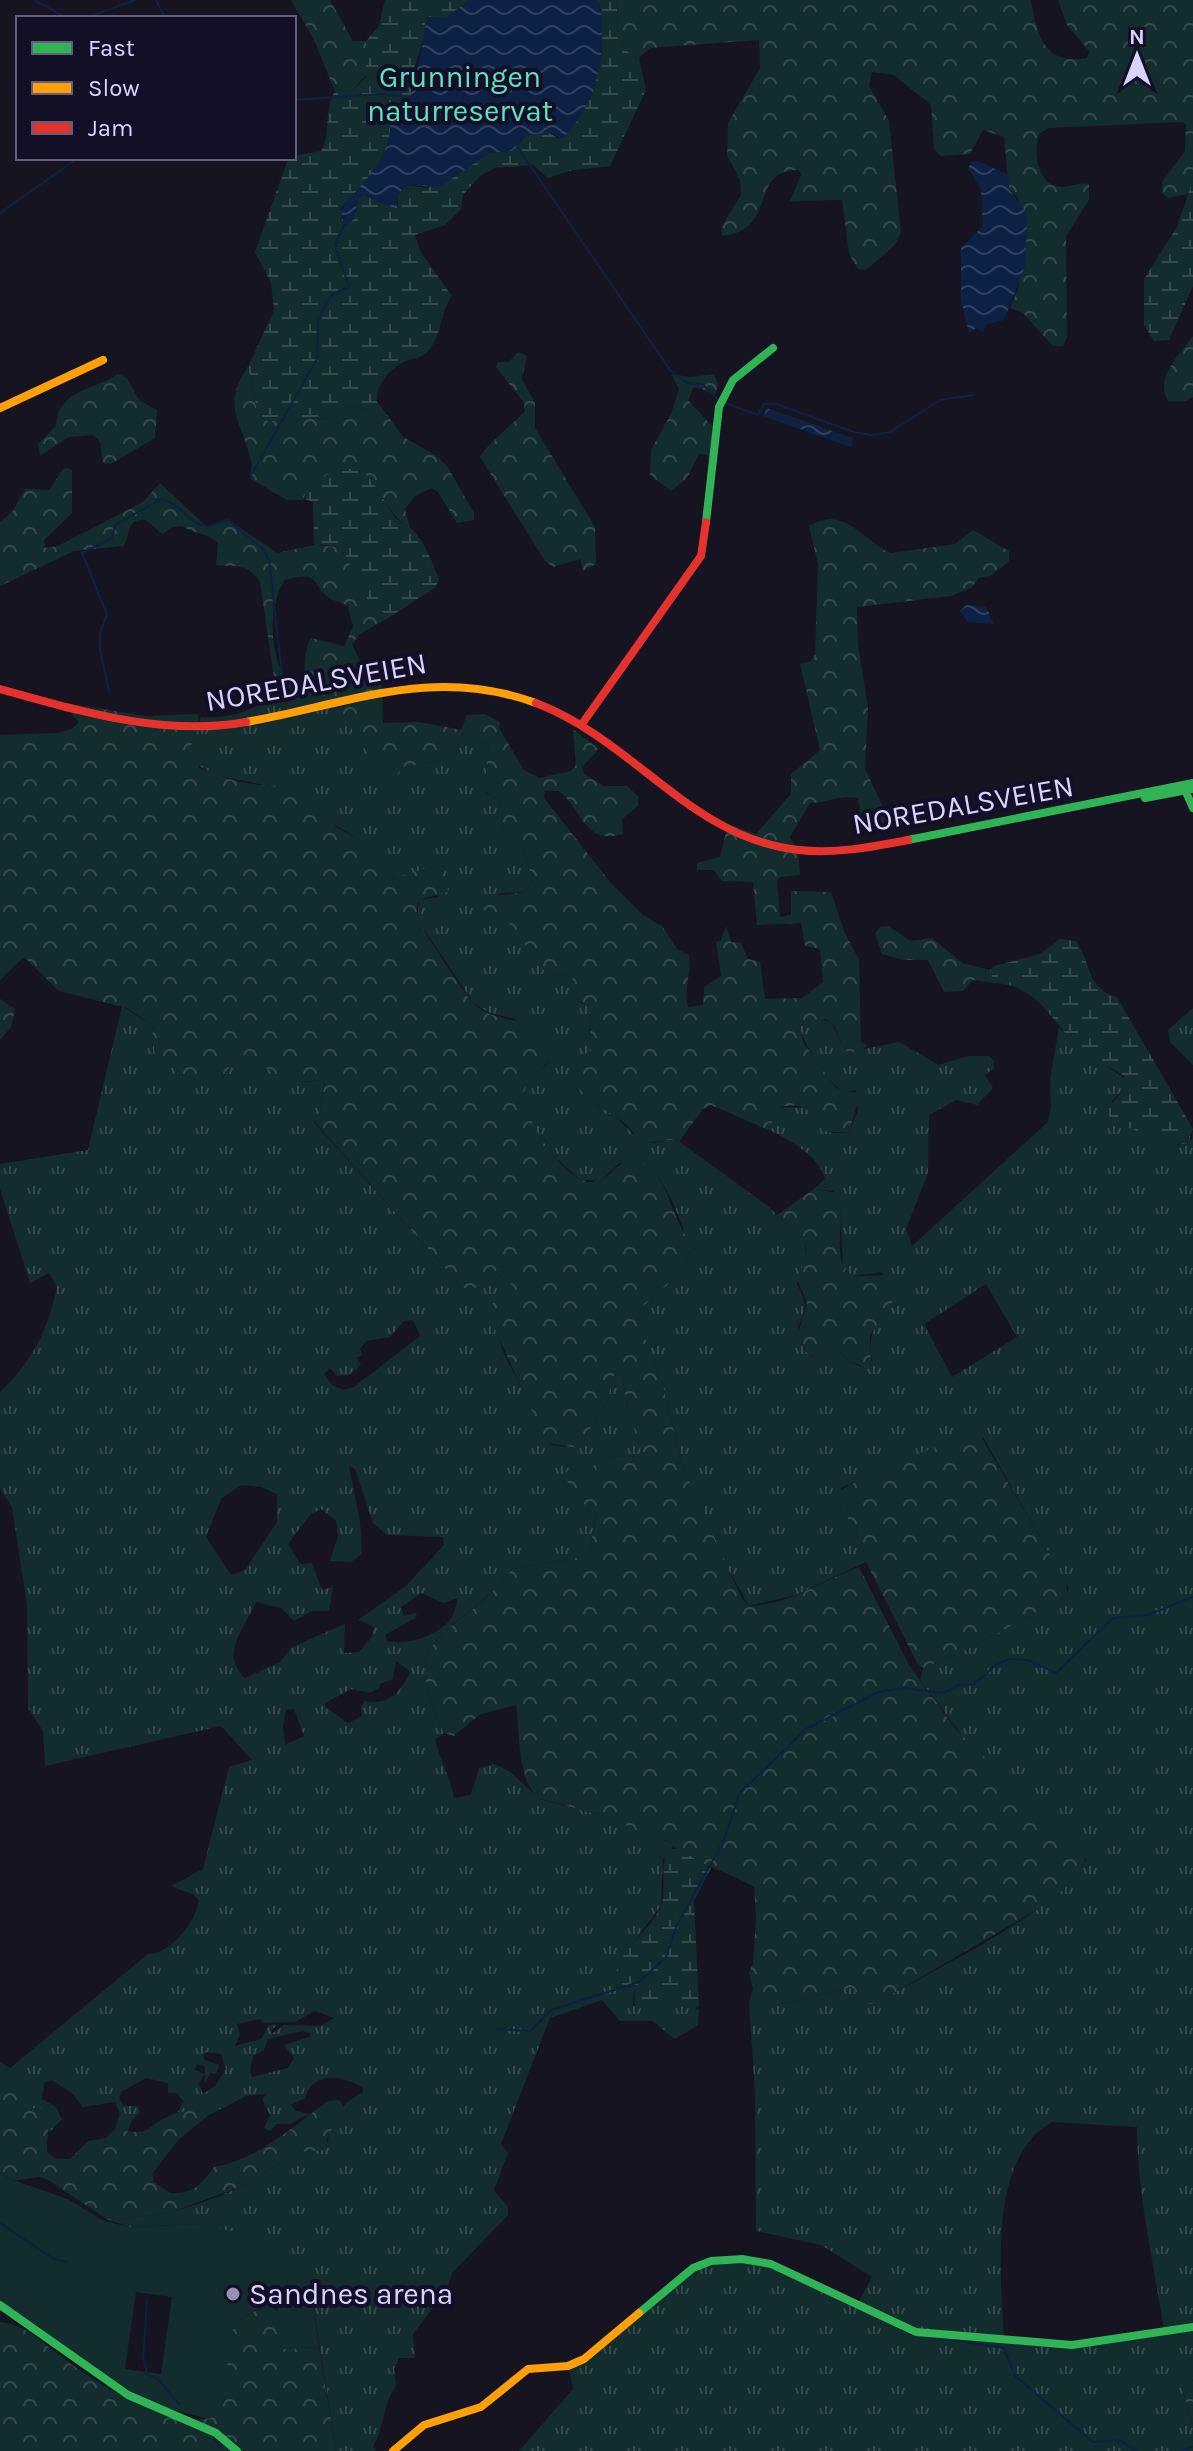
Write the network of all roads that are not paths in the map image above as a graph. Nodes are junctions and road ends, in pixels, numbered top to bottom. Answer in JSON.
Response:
{"nodes":[{"id":1,"x":773,"y":348,"type":"dead end"},
{"id":2,"x":103,"y":360,"type":"dead end"},
{"id":3,"x":0,"y":408,"type":"edge"},
{"id":4,"x":0,"y":689,"type":"edge"},
{"id":5,"x":582,"y":724,"type":"junction"},
{"id":6,"x":1191,"y":788,"type":"edge"},
{"id":7,"x":1193,"y":808,"type":"edge"},
{"id":8,"x":0,"y":2305,"type":"edge"},
{"id":9,"x":1193,"y":2327,"type":"edge"},
{"id":10,"x":237,"y":2451,"type":"edge"},
{"id":11,"x":393,"y":2451,"type":"edge"}],
"edges":[{"from":1,"to":5,"type":"street"},
{"from":2,"to":3,"type":"street"},
{"from":4,"to":5,"type":"street","name":"NOREDALSVEIEN"},
{"from":5,"to":6,"type":"street","name":"NOREDALSVEIEN"},
{"from":6,"to":7,"type":"street"},
{"from":8,"to":10,"type":"street"},
{"from":9,"to":11,"type":"street"}]}
